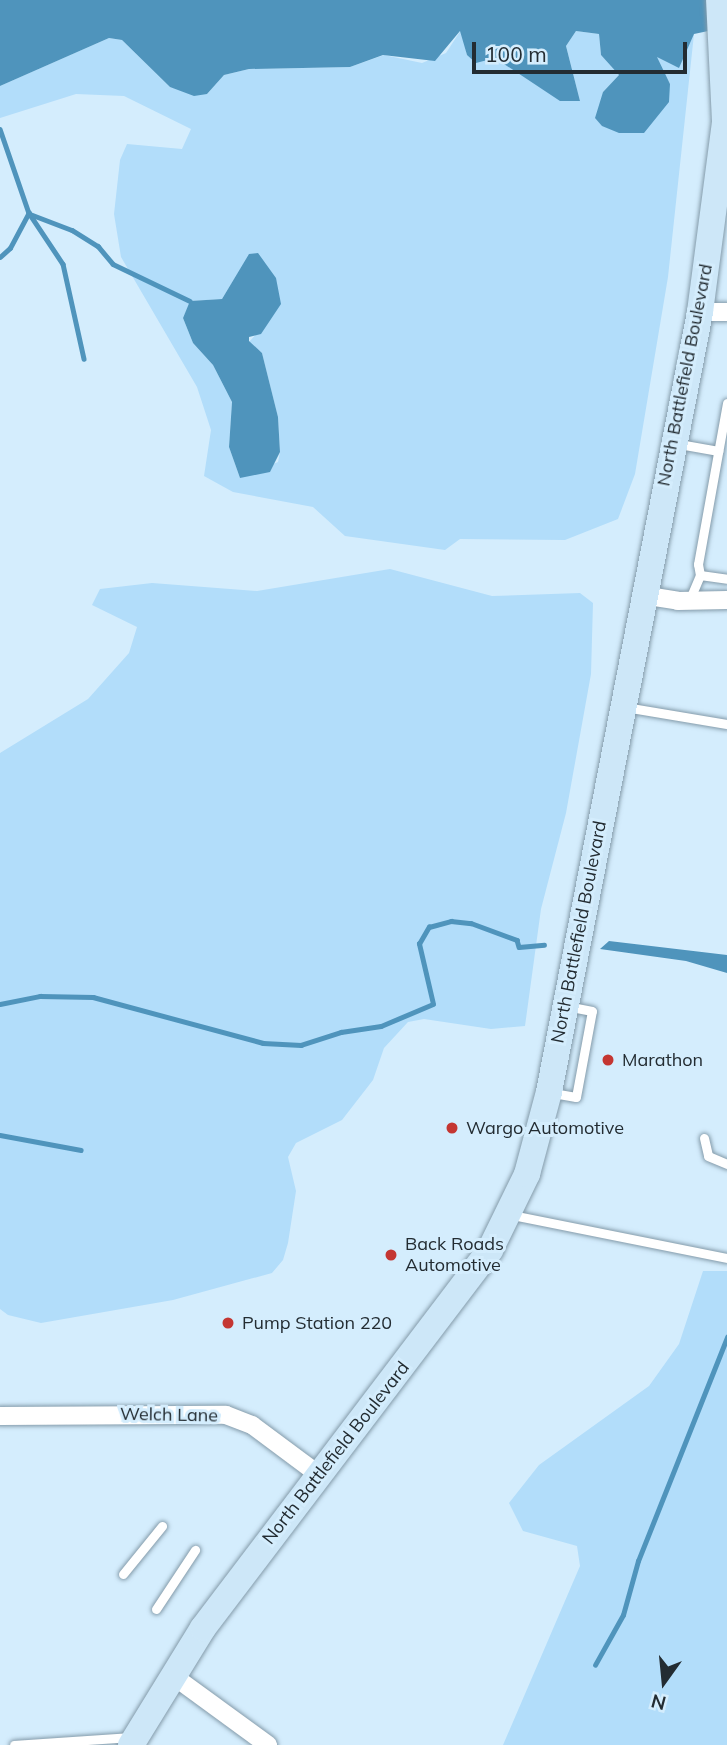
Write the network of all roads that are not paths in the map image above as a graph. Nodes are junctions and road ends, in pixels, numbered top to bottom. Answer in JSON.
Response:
{"nodes":[{"id":1,"x":719,"y":0,"type":"edge"},
{"id":2,"x":725,"y":141,"type":"edge"},
{"id":3,"x":700,"y":312,"type":"junction"},
{"id":4,"x":727,"y":312,"type":"edge"},
{"id":5,"x":727,"y":403,"type":"edge"},
{"id":6,"x":673,"y":443,"type":"junction"},
{"id":7,"x":718,"y":452,"type":"junction"},
{"id":8,"x":701,"y":575,"type":"junction"},
{"id":9,"x":727,"y":579,"type":"edge"},
{"id":10,"x":642,"y":595,"type":"junction"},
{"id":11,"x":727,"y":600,"type":"edge"},
{"id":12,"x":689,"y":601,"type":"junction"},
{"id":13,"x":621,"y":707,"type":"junction"},
{"id":14,"x":727,"y":724,"type":"edge"},
{"id":15,"x":704,"y":1138,"type":"dead end"},
{"id":16,"x":727,"y":1164,"type":"edge"},
{"id":17,"x":510,"y":1214,"type":"junction"},
{"id":18,"x":727,"y":1258,"type":"edge"},
{"id":19,"x":0,"y":1416,"type":"edge"},
{"id":20,"x":319,"y":1475,"type":"junction"},
{"id":21,"x":162,"y":1526,"type":"dead end"},
{"id":22,"x":195,"y":1550,"type":"dead end"},
{"id":23,"x":123,"y":1574,"type":"dead end"},
{"id":24,"x":156,"y":1609,"type":"dead end"},
{"id":25,"x":172,"y":1675,"type":"junction"},
{"id":26,"x":133,"y":1741,"type":"edge"},
{"id":27,"x":14,"y":1745,"type":"edge"},
{"id":28,"x":268,"y":1745,"type":"edge"}],
"edges":[{"from":1,"to":2,"type":"main road","name":"North Battlefield Boulevard"},
{"from":2,"to":3,"type":"main road","name":"North Battlefield Boulevard"},
{"from":3,"to":4,"type":"street"},
{"from":3,"to":6,"type":"main road","name":"North Battlefield Boulevard"},
{"from":5,"to":7,"type":"lane"},
{"from":6,"to":7,"type":"lane"},
{"from":6,"to":10,"type":"main road","name":"North Battlefield Boulevard"},
{"from":7,"to":8,"type":"lane"},
{"from":8,"to":9,"type":"lane"},
{"from":8,"to":12,"type":"lane"},
{"from":10,"to":12,"type":"street"},
{"from":10,"to":13,"type":"main road","name":"North Battlefield Boulevard"},
{"from":11,"to":12,"type":"street"},
{"from":13,"to":14,"type":"lane"},
{"from":13,"to":17,"type":"main road","name":"North Battlefield Boulevard"},
{"from":15,"to":16,"type":"lane"},
{"from":17,"to":18,"type":"lane"},
{"from":17,"to":20,"type":"main road","name":"North Battlefield Boulevard"},
{"from":19,"to":20,"type":"street","name":"Welch Lane"},
{"from":20,"to":25,"type":"main road","name":"North Battlefield Boulevard"},
{"from":21,"to":23,"type":"lane"},
{"from":22,"to":24,"type":"lane"},
{"from":25,"to":26,"type":"main road","name":"North Battlefield Boulevard"},
{"from":25,"to":28,"type":"street"},
{"from":26,"to":27,"type":"lane"}]}
